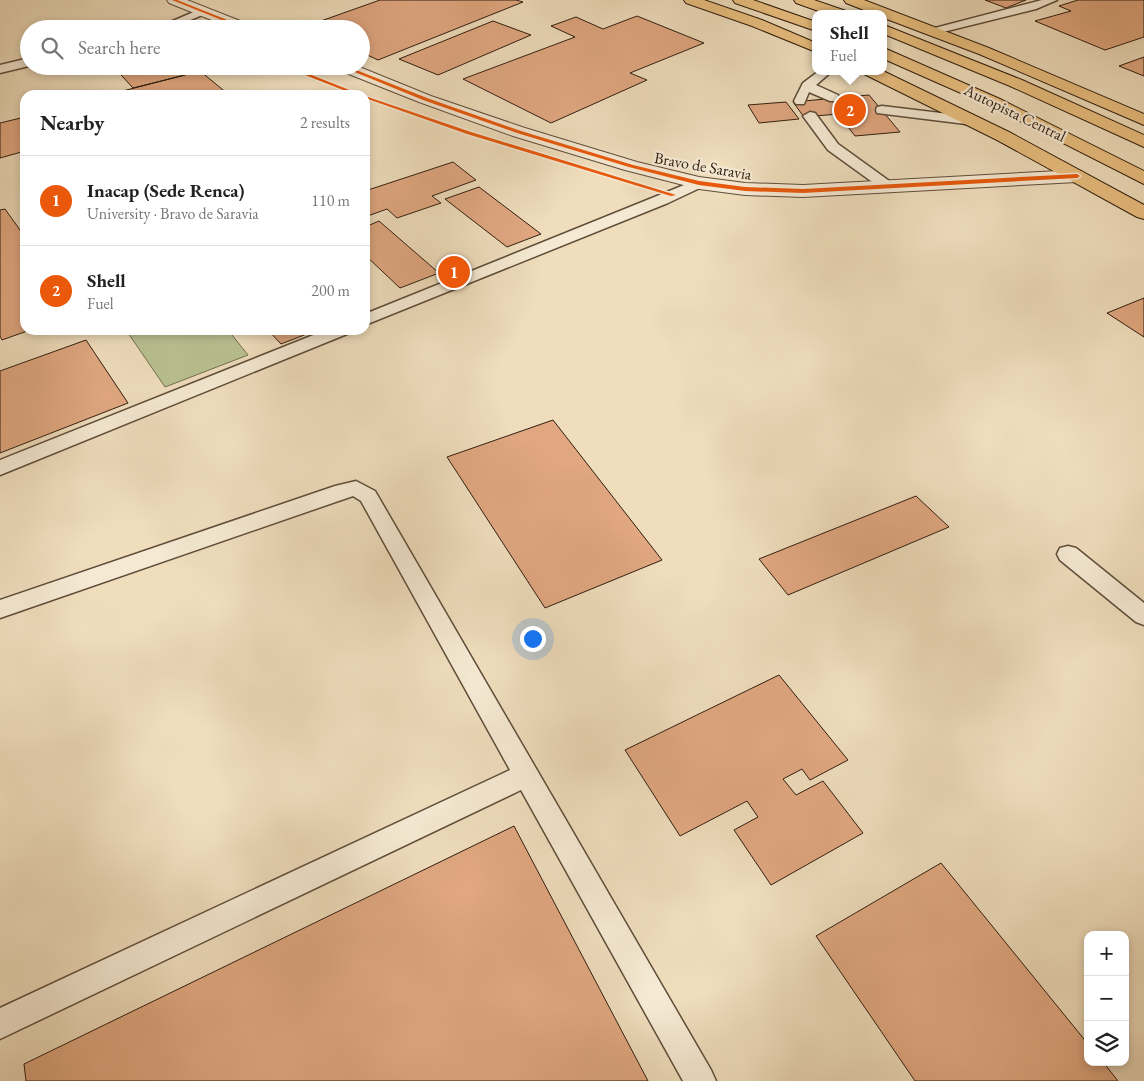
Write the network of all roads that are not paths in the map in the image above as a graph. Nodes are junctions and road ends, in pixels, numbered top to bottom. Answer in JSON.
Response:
{"nodes":[{"id":1,"x":174,"y":0,"type":"edge"},
{"id":2,"x":690,"y":0,"type":"edge"},
{"id":3,"x":740,"y":0,"type":"edge"},
{"id":4,"x":801,"y":0,"type":"edge"},
{"id":5,"x":851,"y":0,"type":"edge"},
{"id":6,"x":1052,"y":0,"type":"edge"},
{"id":7,"x":830,"y":10,"type":"edge"},
{"id":8,"x":878,"y":10,"type":"edge"},
{"id":9,"x":203,"y":11,"type":"junction"},
{"id":10,"x":887,"y":13,"type":"edge"},
{"id":11,"x":181,"y":20,"type":"edge"},
{"id":12,"x":226,"y":20,"type":"edge"},
{"id":13,"x":812,"y":26,"type":"edge"},
{"id":14,"x":887,"y":31,"type":"edge"},
{"id":15,"x":935,"y":31,"type":"junction"},
{"id":16,"x":812,"y":46,"type":"edge"},
{"id":17,"x":887,"y":54,"type":"edge"},
{"id":18,"x":20,"y":64,"type":"edge"},
{"id":19,"x":0,"y":69,"type":"edge"},
{"id":20,"x":365,"y":75,"type":"edge"},
{"id":21,"x":821,"y":75,"type":"edge"},
{"id":22,"x":878,"y":75,"type":"edge"},
{"id":23,"x":807,"y":86,"type":"junction"},
{"id":24,"x":834,"y":98,"type":"dead end"},
{"id":25,"x":800,"y":101,"type":"dead end"},
{"id":26,"x":882,"y":110,"type":"dead end"},
{"id":27,"x":810,"y":116,"type":"dead end"},
{"id":28,"x":1144,"y":120,"type":"edge"},
{"id":29,"x":974,"y":121,"type":"junction"},
{"id":30,"x":1144,"y":142,"type":"edge"},
{"id":31,"x":1076,"y":176,"type":"junction"},
{"id":32,"x":1144,"y":178,"type":"edge"},
{"id":33,"x":699,"y":182,"type":"junction"},
{"id":34,"x":887,"y":186,"type":"junction"},
{"id":35,"x":1144,"y":213,"type":"edge"},
{"id":36,"x":370,"y":318,"type":"edge"},
{"id":37,"x":329,"y":335,"type":"edge"},
{"id":38,"x":0,"y":468,"type":"edge"},
{"id":39,"x":1068,"y":554,"type":"dead end"},
{"id":40,"x":0,"y":609,"type":"edge"},
{"id":41,"x":1144,"y":616,"type":"edge"},
{"id":42,"x":526,"y":775,"type":"junction"},
{"id":43,"x":0,"y":1024,"type":"edge"},
{"id":44,"x":700,"y":1081,"type":"edge"}],
"edges":[{"from":1,"to":9,"type":"street"},
{"from":2,"to":16,"type":"main road"},
{"from":3,"to":13,"type":"main road"},
{"from":4,"to":7,"type":"main road"},
{"from":5,"to":8,"type":"main road"},
{"from":6,"to":15,"type":"lane"},
{"from":9,"to":11,"type":"lane"},
{"from":9,"to":12,"type":"street"},
{"from":10,"to":15,"type":"main road"},
{"from":14,"to":30,"type":"main road","name":"Autopista Central"},
{"from":15,"to":28,"type":"main road"},
{"from":17,"to":32,"type":"main road","name":"Autopista Central"},
{"from":18,"to":19,"type":"lane"},
{"from":20,"to":33,"type":"street","name":"Bravo de Saravia"},
{"from":21,"to":23,"type":"lane"},
{"from":22,"to":29,"type":"main road"},
{"from":23,"to":24,"type":"lane"},
{"from":23,"to":25,"type":"lane"},
{"from":26,"to":29,"type":"lane"},
{"from":27,"to":34,"type":"lane"},
{"from":29,"to":31,"type":"main road"},
{"from":31,"to":34,"type":"street","name":"Bravo de Saravia"},
{"from":31,"to":35,"type":"main road"},
{"from":33,"to":34,"type":"street","name":"Bravo de Saravia"},
{"from":33,"to":36,"type":"lane"},
{"from":37,"to":38,"type":"lane"},
{"from":39,"to":41,"type":"lane"},
{"from":40,"to":42,"type":"lane"},
{"from":42,"to":43,"type":"lane"},
{"from":42,"to":44,"type":"lane"}]}
